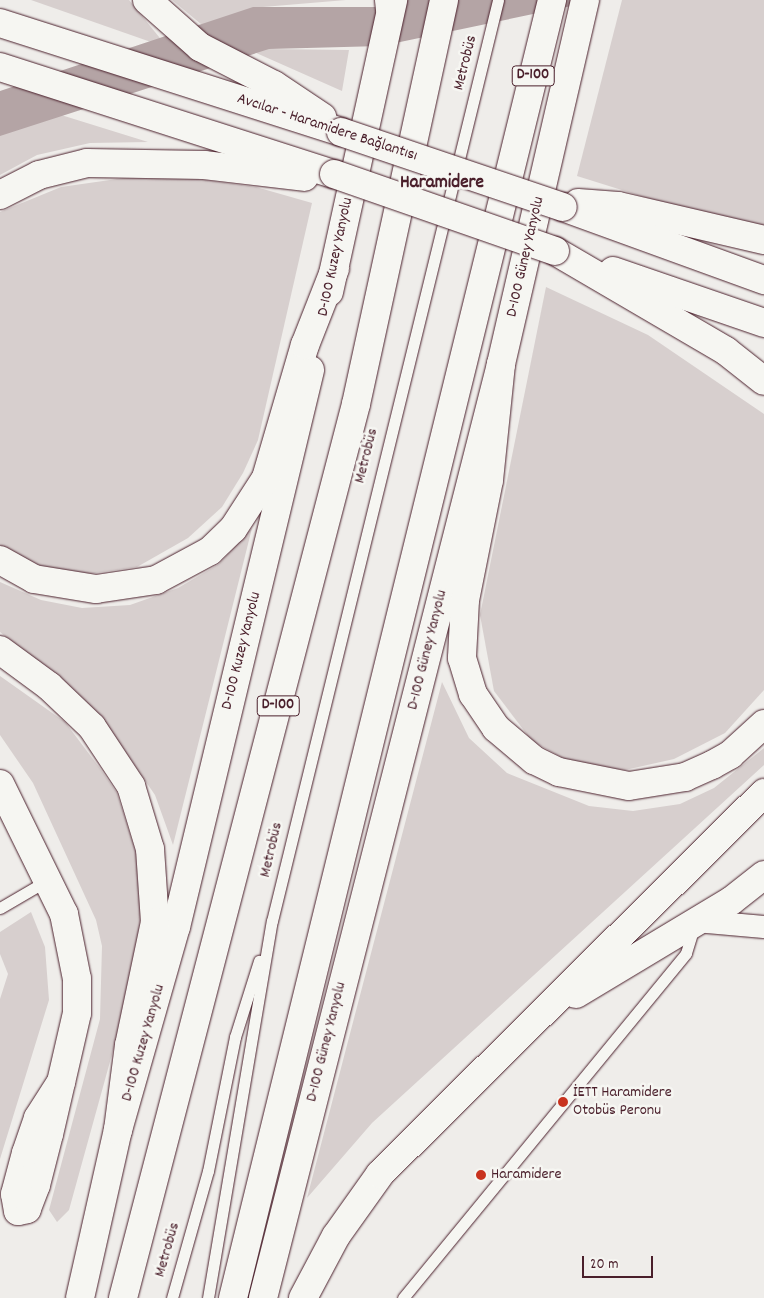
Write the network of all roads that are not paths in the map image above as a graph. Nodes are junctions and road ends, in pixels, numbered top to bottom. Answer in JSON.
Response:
{"nodes":[{"id":1,"x":147,"y":0,"type":"edge"},
{"id":2,"x":444,"y":0,"type":"edge"},
{"id":3,"x":498,"y":0,"type":"edge"},
{"id":4,"x":552,"y":0,"type":"edge"},
{"id":5,"x":585,"y":0,"type":"edge"},
{"id":6,"x":391,"y":3,"type":"edge"},
{"id":7,"x":0,"y":13,"type":"edge"},
{"id":8,"x":0,"y":23,"type":"edge"},
{"id":9,"x":77,"y":47,"type":"junction"},
{"id":10,"x":0,"y":67,"type":"edge"},
{"id":11,"x":341,"y":132,"type":"junction"},
{"id":12,"x":334,"y":174,"type":"junction"},
{"id":13,"x":0,"y":195,"type":"edge"},
{"id":14,"x":563,"y":207,"type":"junction"},
{"id":15,"x":764,"y":240,"type":"edge"},
{"id":16,"x":555,"y":251,"type":"junction"},
{"id":17,"x":334,"y":269,"type":"junction"},
{"id":18,"x":764,"y":280,"type":"edge"},
{"id":19,"x":764,"y":323,"type":"edge"},
{"id":20,"x":501,"y":364,"type":"junction"},
{"id":21,"x":764,"y":381,"type":"edge"},
{"id":22,"x":0,"y":560,"type":"edge"},
{"id":23,"x":0,"y":650,"type":"edge"},
{"id":24,"x":764,"y":724,"type":"edge"},
{"id":25,"x":0,"y":784,"type":"edge"},
{"id":26,"x":764,"y":793,"type":"edge"},
{"id":27,"x":764,"y":875,"type":"edge"},
{"id":28,"x":48,"y":880,"type":"junction"},
{"id":29,"x":0,"y":908,"type":"edge"},
{"id":30,"x":272,"y":921,"type":"junction"},
{"id":31,"x":696,"y":922,"type":"junction"},
{"id":32,"x":764,"y":927,"type":"edge"},
{"id":33,"x":478,"y":1074,"type":"junction"},
{"id":34,"x":61,"y":1082,"type":"dead end"},
{"id":35,"x":118,"y":1130,"type":"junction"},
{"id":36,"x":80,"y":1298,"type":"edge"},
{"id":37,"x":123,"y":1298,"type":"edge"},
{"id":38,"x":172,"y":1298,"type":"edge"},
{"id":39,"x":208,"y":1298,"type":"edge"},
{"id":40,"x":233,"y":1298,"type":"edge"},
{"id":41,"x":262,"y":1298,"type":"edge"},
{"id":42,"x":303,"y":1298,"type":"edge"},
{"id":43,"x":403,"y":1298,"type":"edge"}],
"edges":[{"from":1,"to":11,"type":"main road"},
{"from":2,"to":37,"type":"main road","number":"D-100"},
{"from":3,"to":30,"type":"lane","name":"Metrobüs"},
{"from":4,"to":40,"type":"main road","number":"D-100"},
{"from":5,"to":20,"type":"main road","name":"D-100 Güney Yanyolu"},
{"from":6,"to":17,"type":"main road","name":"D-100 Kuzey Yanyolu"},
{"from":7,"to":9,"type":"main road"},
{"from":8,"to":9,"type":"main road","name":"Avcılar - Haramidere Bağlantısı"},
{"from":9,"to":11,"type":"main road","name":"Avcılar - Haramidere Bağlantısı"},
{"from":10,"to":12,"type":"main road"},
{"from":11,"to":14,"type":"main road","name":"Avcılar - Haramidere Bağlantısı","bridge":true},
{"from":12,"to":13,"type":"main road"},
{"from":12,"to":16,"type":"main road","bridge":true},
{"from":14,"to":15,"type":"main road"},
{"from":14,"to":18,"type":"main road","name":"Avcılar - Haramidere Bağlantısı"},
{"from":16,"to":19,"type":"main road"},
{"from":16,"to":21,"type":"main road"},
{"from":17,"to":22,"type":"main road"},
{"from":17,"to":35,"type":"main road","name":"D-100 Kuzey Yanyolu"},
{"from":20,"to":24,"type":"main road"},
{"from":20,"to":41,"type":"main road","name":"D-100 Güney Yanyolu"},
{"from":23,"to":35,"type":"main road"},
{"from":25,"to":28,"type":"main road"},
{"from":26,"to":33,"type":"main road"},
{"from":27,"to":31,"type":"main road"},
{"from":28,"to":29,"type":"lane"},
{"from":28,"to":34,"type":"main road"},
{"from":30,"to":38,"type":"lane","name":"Metrobüs"},
{"from":30,"to":39,"type":"lane","name":"Metrobüs"},
{"from":31,"to":32,"type":"street"},
{"from":31,"to":33,"type":"main road"},
{"from":31,"to":43,"type":"lane"},
{"from":33,"to":42,"type":"main road"},
{"from":35,"to":36,"type":"main road","name":"D-100 Kuzey Yanyolu"}]}
